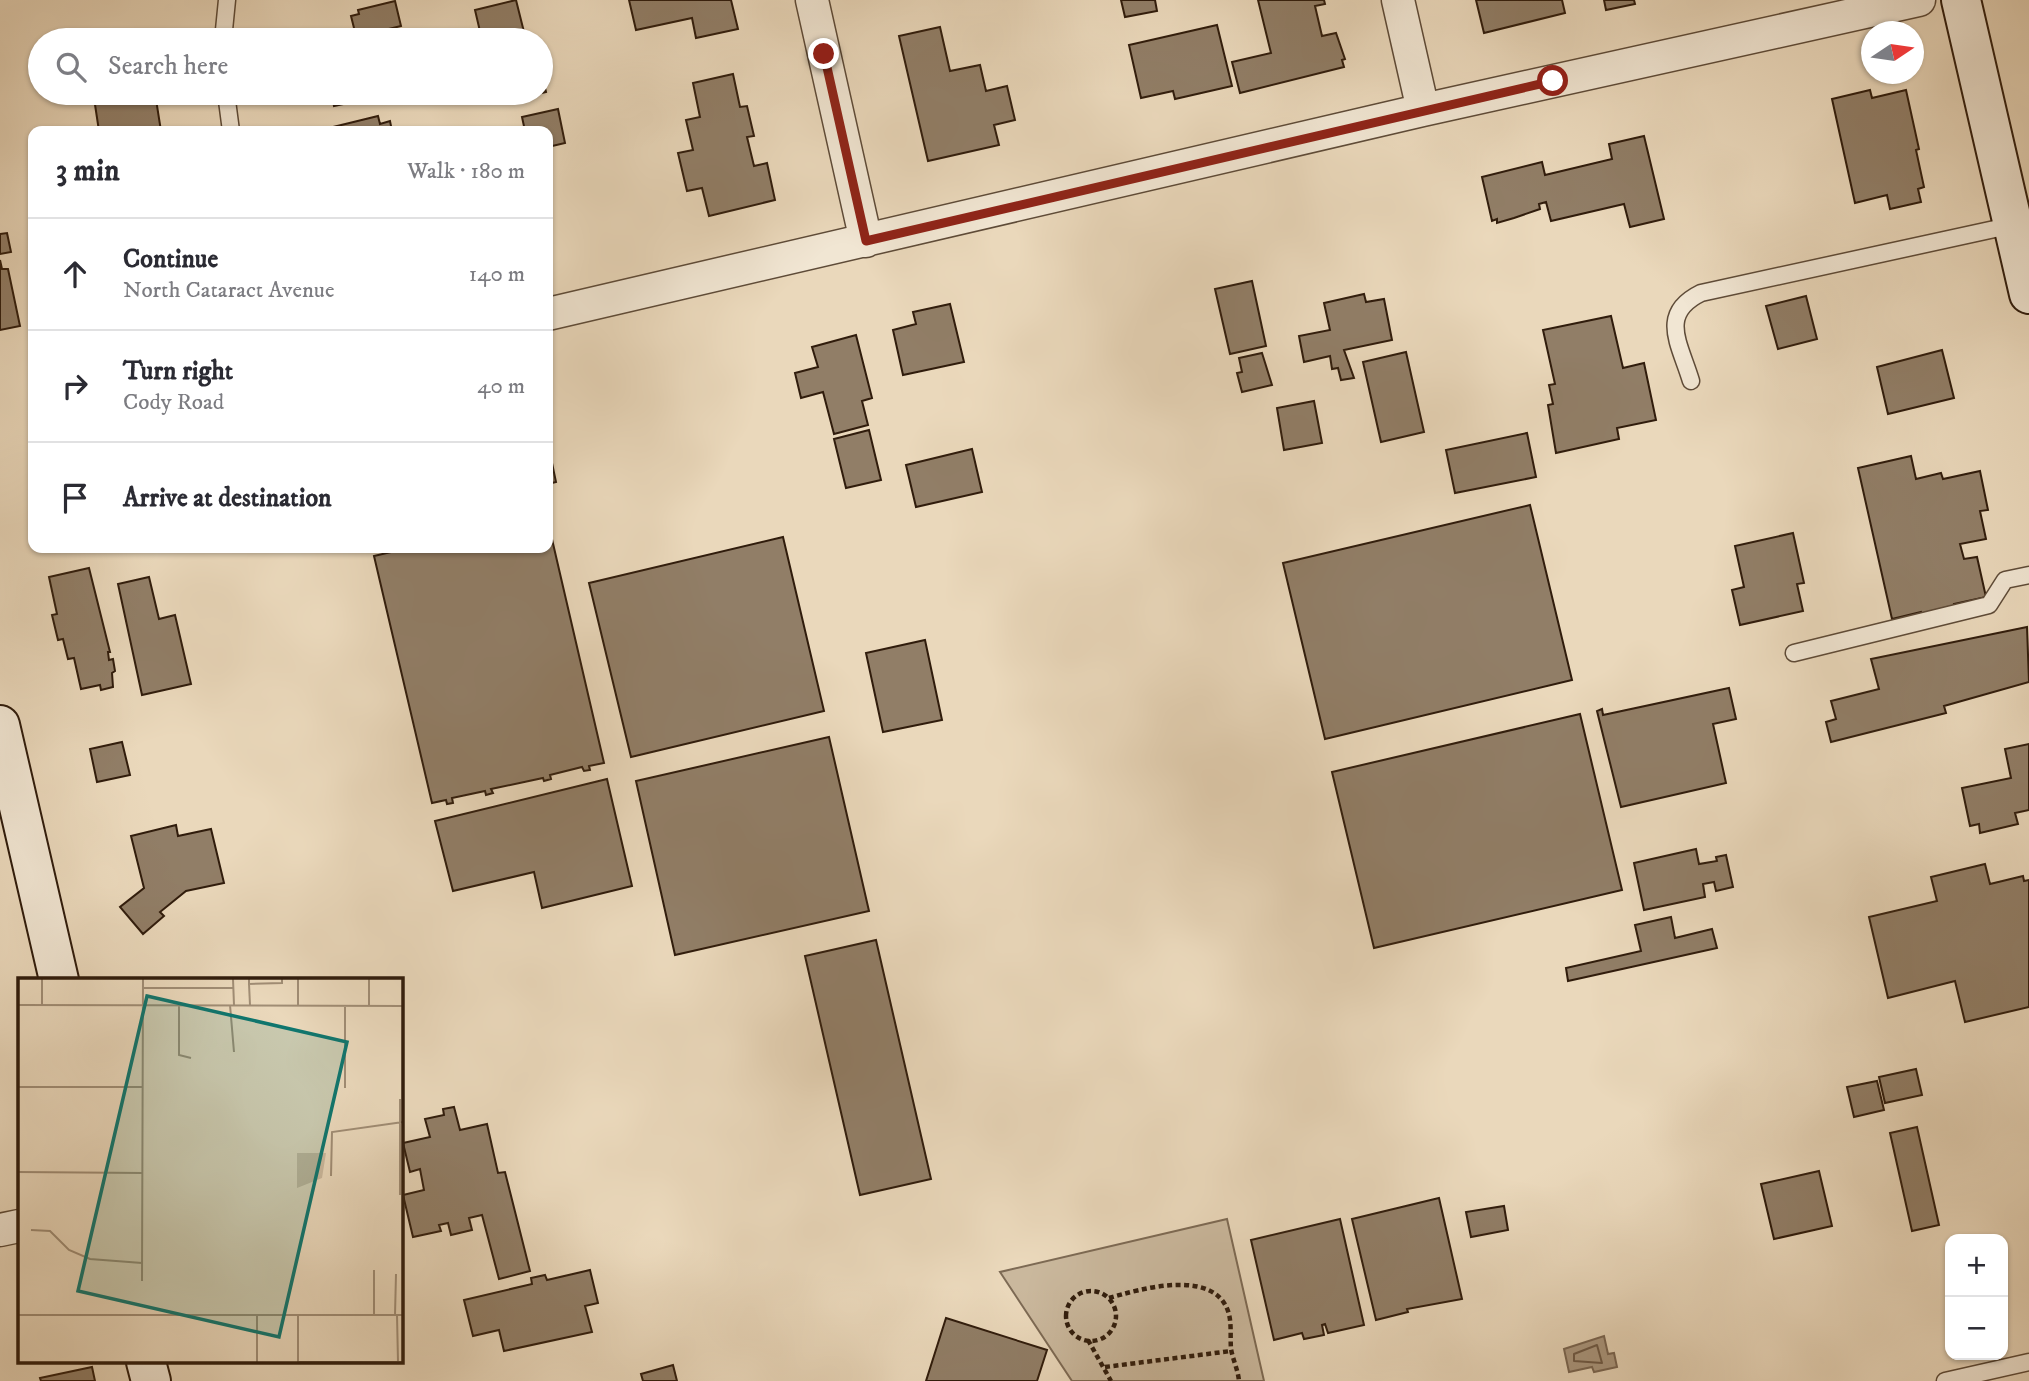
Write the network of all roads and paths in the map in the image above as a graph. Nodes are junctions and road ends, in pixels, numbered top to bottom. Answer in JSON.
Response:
{"nodes":[{"id":1,"x":227,"y":0,"type":"edge"},
{"id":2,"x":812,"y":0,"type":"edge"},
{"id":3,"x":1398,"y":0,"type":"edge"},
{"id":4,"x":1919,"y":0,"type":"edge"},
{"id":5,"x":1961,"y":0,"type":"edge"},
{"id":6,"x":224,"y":28,"type":"edge"},
{"id":7,"x":228,"y":105,"type":"edge"},
{"id":8,"x":1423,"y":110,"type":"junction"},
{"id":9,"x":230,"y":126,"type":"edge"},
{"id":10,"x":2013,"y":225,"type":"junction"},
{"id":11,"x":866,"y":241,"type":"junction"},
{"id":12,"x":2029,"y":294,"type":"edge"},
{"id":13,"x":553,"y":313,"type":"edge"},
{"id":14,"x":1691,"y":381,"type":"dead end"},
{"id":15,"x":2029,"y":575,"type":"edge"},
{"id":16,"x":1794,"y":653,"type":"dead end"},
{"id":17,"x":0,"y":725,"type":"edge"},
{"id":18,"x":59,"y":978,"type":"edge"},
{"id":19,"x":18,"y":1226,"type":"edge"},
{"id":20,"x":0,"y":1230,"type":"edge"},
{"id":21,"x":1109,"y":1298,"type":"junction"},
{"id":22,"x":1088,"y":1340,"type":"junction"},
{"id":23,"x":1231,"y":1351,"type":"junction"},
{"id":24,"x":2029,"y":1362,"type":"edge"},
{"id":25,"x":147,"y":1364,"type":"edge"},
{"id":26,"x":1105,"y":1367,"type":"junction"},
{"id":27,"x":151,"y":1381,"type":"edge"},
{"id":28,"x":1111,"y":1381,"type":"edge"},
{"id":29,"x":1240,"y":1381,"type":"edge"},
{"id":30,"x":1945,"y":1381,"type":"edge"}],
"edges":[{"from":1,"to":6,"type":"lane"},
{"from":2,"to":11,"type":"street"},
{"from":3,"to":8,"type":"street"},
{"from":4,"to":8,"type":"street"},
{"from":5,"to":10,"type":"street"},
{"from":7,"to":9,"type":"lane"},
{"from":8,"to":11,"type":"street"},
{"from":10,"to":12,"type":"street"},
{"from":10,"to":14,"type":"lane"},
{"from":11,"to":13,"type":"street"},
{"from":15,"to":16,"type":"lane"},
{"from":17,"to":18,"type":"street"},
{"from":19,"to":20,"type":"street"},
{"from":21,"to":22,"type":"path"},
{"from":21,"to":22,"type":"path"},
{"from":21,"to":23,"type":"path"},
{"from":22,"to":26,"type":"path"},
{"from":23,"to":26,"type":"path"},
{"from":23,"to":29,"type":"path"},
{"from":24,"to":30,"type":"lane"},
{"from":25,"to":27,"type":"street"},
{"from":26,"to":28,"type":"path"}]}
